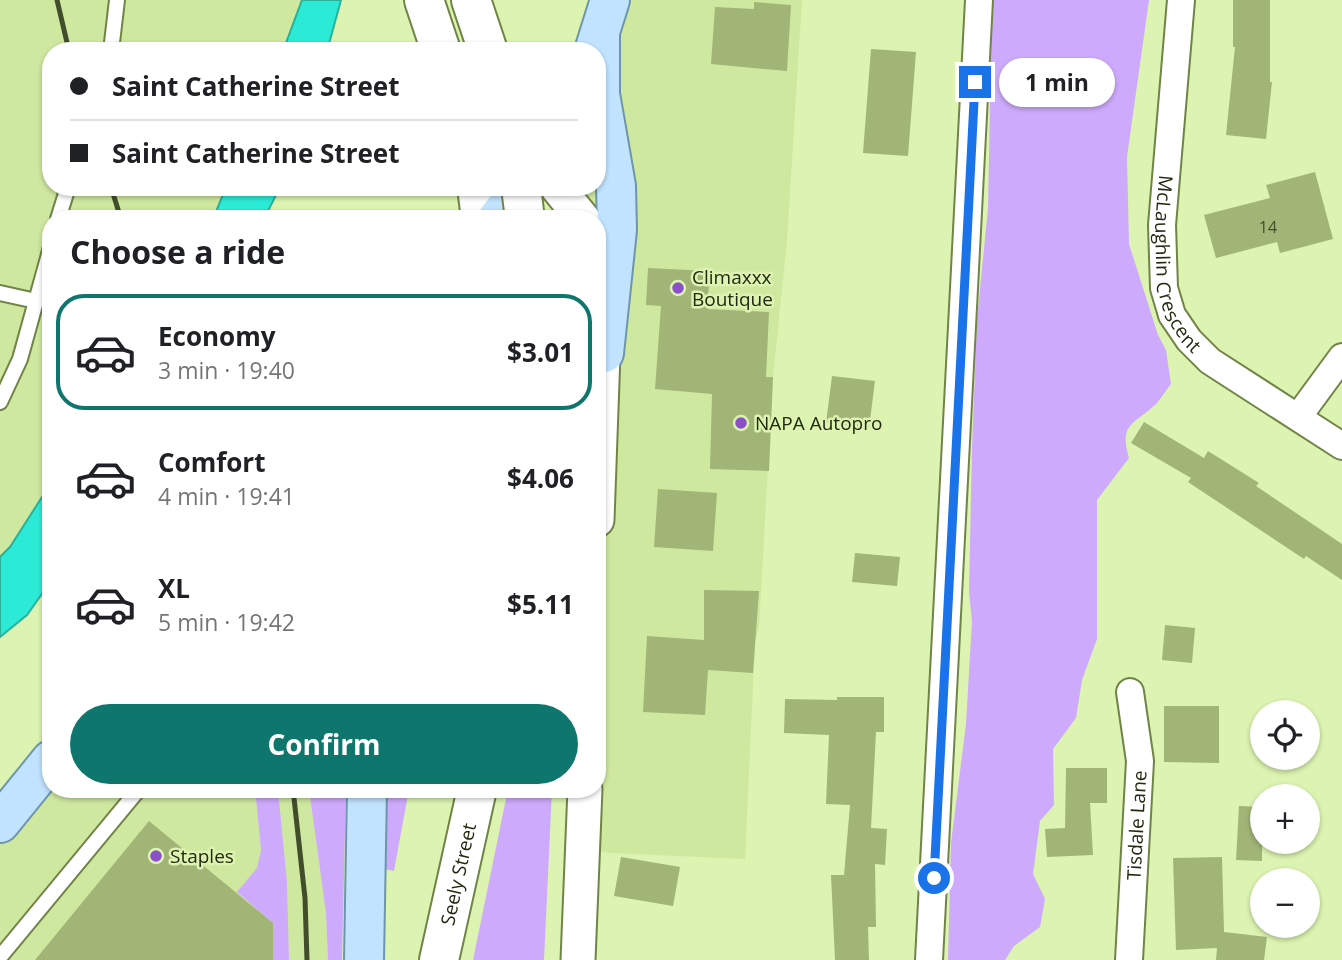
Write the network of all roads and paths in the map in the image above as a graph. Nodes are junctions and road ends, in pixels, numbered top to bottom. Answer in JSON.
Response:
{"nodes":[{"id":1,"x":117,"y":0,"type":"edge"},
{"id":2,"x":424,"y":0,"type":"edge"},
{"id":3,"x":471,"y":0,"type":"edge"},
{"id":4,"x":979,"y":0,"type":"edge"},
{"id":5,"x":1181,"y":0,"type":"edge"},
{"id":6,"x":112,"y":42,"type":"edge"},
{"id":7,"x":438,"y":42,"type":"edge"},
{"id":8,"x":485,"y":42,"type":"edge"},
{"id":9,"x":606,"y":128,"type":"edge"},
{"id":10,"x":564,"y":196,"type":"edge"},
{"id":11,"x":576,"y":210,"type":"edge"},
{"id":12,"x":42,"y":279,"type":"edge"},
{"id":13,"x":0,"y":293,"type":"edge"},
{"id":14,"x":36,"y":300,"type":"junction"},
{"id":15,"x":606,"y":334,"type":"edge"},
{"id":16,"x":1342,"y":356,"type":"edge"},
{"id":17,"x":0,"y":402,"type":"edge"},
{"id":18,"x":1298,"y":418,"type":"junction"},
{"id":19,"x":1342,"y":446,"type":"edge"},
{"id":20,"x":1130,"y":692,"type":"dead end"},
{"id":21,"x":42,"y":771,"type":"edge"},
{"id":22,"x":132,"y":798,"type":"edge"},
{"id":23,"x":367,"y":798,"type":"edge"},
{"id":24,"x":456,"y":798,"type":"edge"},
{"id":25,"x":475,"y":798,"type":"edge"},
{"id":26,"x":585,"y":798,"type":"edge"},
{"id":27,"x":0,"y":823,"type":"edge"},
{"id":28,"x":0,"y":957,"type":"edge"},
{"id":29,"x":364,"y":960,"type":"edge"},
{"id":30,"x":438,"y":960,"type":"edge"},
{"id":31,"x":578,"y":960,"type":"edge"},
{"id":32,"x":929,"y":960,"type":"edge"},
{"id":33,"x":1129,"y":960,"type":"edge"}],
"edges":[{"from":1,"to":6,"type":"lane"},
{"from":2,"to":7,"type":"main road"},
{"from":3,"to":8,"type":"main road"},
{"from":4,"to":32,"type":"street"},
{"from":5,"to":18,"type":"street","name":"McLaughlin Crescent"},
{"from":9,"to":15,"type":"main road"},
{"from":10,"to":11,"type":"street"},
{"from":12,"to":14,"type":"lane"},
{"from":13,"to":14,"type":"lane"},
{"from":14,"to":17,"type":"lane"},
{"from":16,"to":18,"type":"street"},
{"from":18,"to":19,"type":"street","name":"McLaughlin Crescent"},
{"from":20,"to":33,"type":"street","name":"Tisdale Lane"},
{"from":21,"to":27,"type":"main road"},
{"from":22,"to":28,"type":"lane"},
{"from":23,"to":29,"type":"main road"},
{"from":24,"to":30,"type":"main road","name":"Seely Street"},
{"from":25,"to":30,"type":"main road","name":"Seely Street"},
{"from":26,"to":31,"type":"street"}]}
